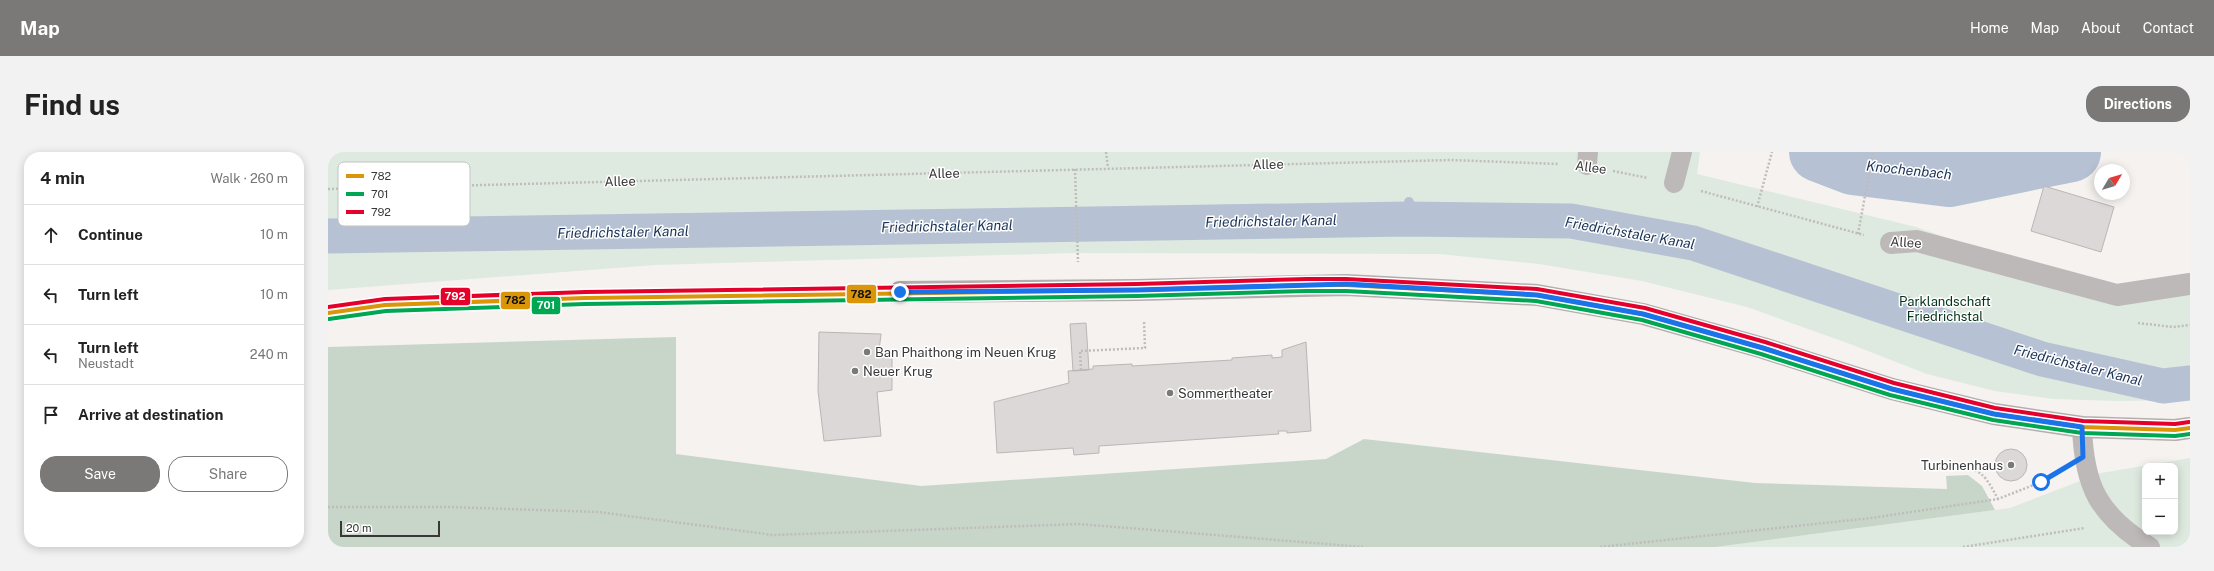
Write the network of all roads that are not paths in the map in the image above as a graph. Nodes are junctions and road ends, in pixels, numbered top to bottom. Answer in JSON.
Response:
{"nodes":[{"id":1,"x":1682,"y":152,"type":"edge"},
{"id":2,"x":1674,"y":184,"type":"road end"},
{"id":3,"x":1891,"y":243,"type":"road end"},
{"id":4,"x":2190,"y":284,"type":"edge"},
{"id":5,"x":900,"y":292,"type":"dead end"},
{"id":6,"x":2082,"y":427,"type":"junction"},
{"id":7,"x":2190,"y":428,"type":"edge"},
{"id":8,"x":2150,"y":547,"type":"edge"}],
"edges":[{"from":1,"to":2,"type":"lane"},
{"from":3,"to":4,"type":"street","name":"Allee"},
{"from":5,"to":6,"type":"main road"},
{"from":6,"to":7,"type":"main road"},
{"from":6,"to":8,"type":"lane"}]}
